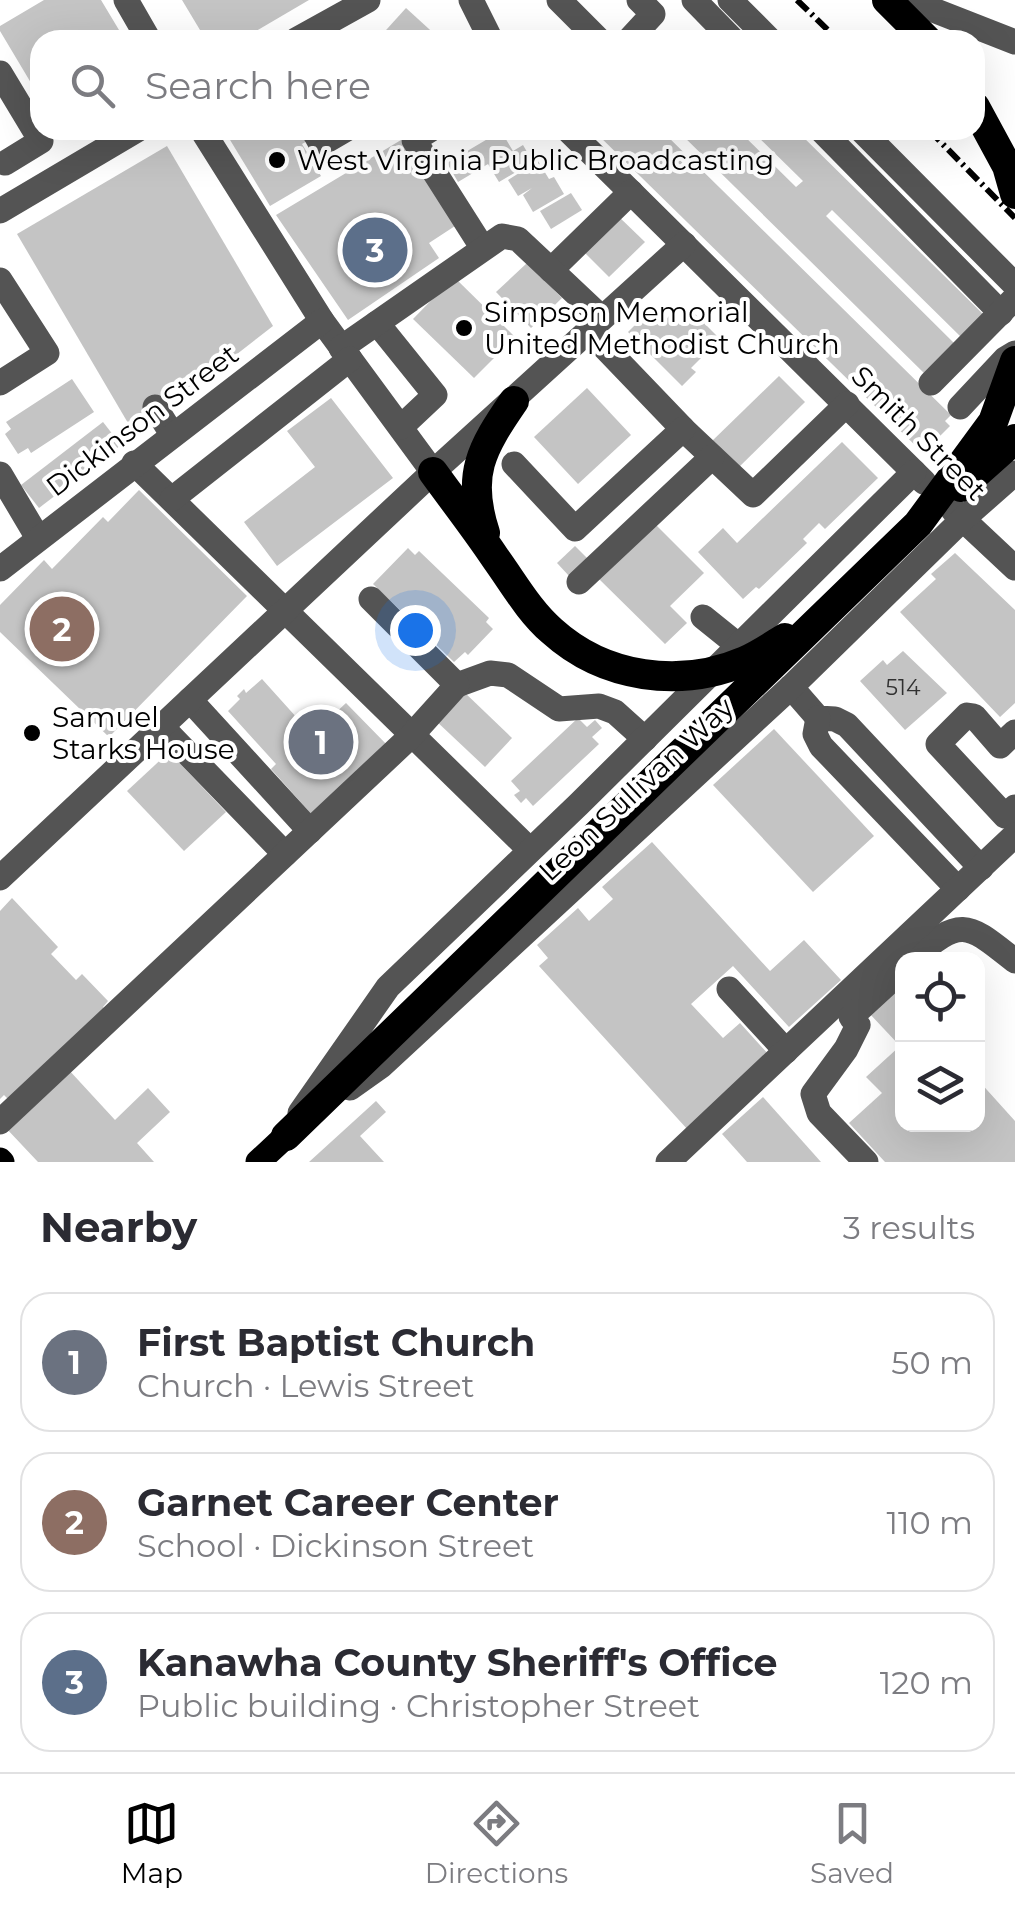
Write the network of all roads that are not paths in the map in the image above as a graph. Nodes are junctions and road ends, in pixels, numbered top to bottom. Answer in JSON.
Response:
{"nodes":[{"id":1,"x":126,"y":0,"type":"edge"},
{"id":2,"x":471,"y":0,"type":"edge"},
{"id":3,"x":559,"y":0,"type":"edge"},
{"id":4,"x":639,"y":0,"type":"edge"},
{"id":5,"x":694,"y":0,"type":"edge"},
{"id":6,"x":730,"y":0,"type":"edge"},
{"id":7,"x":887,"y":0,"type":"edge"},
{"id":8,"x":908,"y":0,"type":"edge"},
{"id":9,"x":353,"y":3,"type":"edge"},
{"id":10,"x":143,"y":30,"type":"edge"},
{"id":11,"x":311,"y":30,"type":"edge"},
{"id":12,"x":485,"y":30,"type":"edge"},
{"id":13,"x":589,"y":30,"type":"edge"},
{"id":14,"x":638,"y":30,"type":"edge"},
{"id":15,"x":723,"y":30,"type":"edge"},
{"id":16,"x":760,"y":30,"type":"edge"},
{"id":17,"x":917,"y":30,"type":"edge"},
{"id":18,"x":984,"y":30,"type":"edge"},
{"id":19,"x":985,"y":30,"type":"edge"},
{"id":20,"x":1015,"y":42,"type":"edge"},
{"id":21,"x":0,"y":73,"type":"edge"},
{"id":22,"x":30,"y":123,"type":"edge"},
{"id":23,"x":985,"y":125,"type":"edge"},
{"id":24,"x":40,"y":140,"type":"edge"},
{"id":25,"x":119,"y":140,"type":"edge"},
{"id":26,"x":208,"y":140,"type":"edge"},
{"id":27,"x":414,"y":140,"type":"edge"},
{"id":28,"x":578,"y":140,"type":"edge"},
{"id":29,"x":832,"y":140,"type":"edge"},
{"id":30,"x":872,"y":140,"type":"edge"},
{"id":31,"x":3,"y":158,"type":"edge"},
{"id":32,"x":631,"y":192,"type":"junction"},
{"id":33,"x":1015,"y":194,"type":"edge"},
{"id":34,"x":24,"y":197,"type":"junction"},
{"id":35,"x":0,"y":211,"type":"edge"},
{"id":36,"x":684,"y":244,"type":"junction"},
{"id":37,"x":482,"y":247,"type":"junction"},
{"id":38,"x":551,"y":270,"type":"junction"},
{"id":39,"x":0,"y":280,"type":"edge"},
{"id":40,"x":1015,"y":284,"type":"edge"},
{"id":41,"x":1008,"y":305,"type":"edge"},
{"id":42,"x":322,"y":321,"type":"junction"},
{"id":43,"x":376,"y":322,"type":"junction"},
{"id":44,"x":595,"y":324,"type":"junction"},
{"id":45,"x":346,"y":353,"type":"junction"},
{"id":46,"x":1015,"y":357,"type":"edge"},
{"id":47,"x":931,"y":382,"type":"dead end"},
{"id":48,"x":0,"y":383,"type":"edge"},
{"id":49,"x":514,"y":401,"type":"junction"},
{"id":50,"x":847,"y":404,"type":"junction"},
{"id":51,"x":155,"y":407,"type":"dead end"},
{"id":52,"x":960,"y":407,"type":"dead end"},
{"id":53,"x":400,"y":427,"type":"junction"},
{"id":54,"x":683,"y":429,"type":"junction"},
{"id":55,"x":172,"y":434,"type":"junction"},
{"id":56,"x":1015,"y":439,"type":"edge"},
{"id":57,"x":712,"y":457,"type":"junction"},
{"id":58,"x":134,"y":462,"type":"junction"},
{"id":59,"x":514,"y":464,"type":"dead end"},
{"id":60,"x":434,"y":472,"type":"junction"},
{"id":61,"x":914,"y":472,"type":"junction"},
{"id":62,"x":1015,"y":473,"type":"edge"},
{"id":63,"x":0,"y":474,"type":"edge"},
{"id":64,"x":172,"y":500,"type":"junction"},
{"id":65,"x":963,"y":520,"type":"junction"},
{"id":66,"x":918,"y":524,"type":"junction"},
{"id":67,"x":38,"y":538,"type":"junction"},
{"id":68,"x":496,"y":559,"type":"junction"},
{"id":69,"x":0,"y":568,"type":"edge"},
{"id":70,"x":1015,"y":568,"type":"edge"},
{"id":71,"x":578,"y":582,"type":"dead end"},
{"id":72,"x":371,"y":600,"type":"dead end"},
{"id":73,"x":285,"y":612,"type":"junction"},
{"id":74,"x":826,"y":614,"type":"junction"},
{"id":75,"x":703,"y":617,"type":"dead end"},
{"id":76,"x":739,"y":646,"type":"junction"},
{"id":77,"x":456,"y":685,"type":"junction"},
{"id":78,"x":791,"y":687,"type":"junction"},
{"id":79,"x":190,"y":700,"type":"junction"},
{"id":80,"x":818,"y":718,"type":"junction"},
{"id":81,"x":162,"y":726,"type":"junction"},
{"id":82,"x":411,"y":736,"type":"junction"},
{"id":83,"x":645,"y":739,"type":"junction"},
{"id":84,"x":1010,"y":746,"type":"edge"},
{"id":85,"x":1015,"y":807,"type":"edge"},
{"id":86,"x":310,"y":830,"type":"junction"},
{"id":87,"x":1015,"y":835,"type":"edge"},
{"id":88,"x":530,"y":850,"type":"junction"},
{"id":89,"x":285,"y":854,"type":"junction"},
{"id":90,"x":980,"y":868,"type":"junction"},
{"id":91,"x":0,"y":878,"type":"edge"},
{"id":92,"x":958,"y":890,"type":"junction"},
{"id":93,"x":922,"y":952,"type":"edge"},
{"id":94,"x":1015,"y":962,"type":"edge"},
{"id":95,"x":895,"y":975,"type":"edge"},
{"id":96,"x":729,"y":989,"type":"dead end"},
{"id":97,"x":845,"y":1009,"type":"junction"},
{"id":98,"x":786,"y":1051,"type":"junction"},
{"id":99,"x":0,"y":1122,"type":"edge"},
{"id":100,"x":286,"y":1136,"type":"junction"},
{"id":101,"x":258,"y":1162,"type":"edge"},
{"id":102,"x":668,"y":1162,"type":"edge"},
{"id":103,"x":866,"y":1162,"type":"edge"}],
"edges":[{"from":1,"to":10,"type":"street"},
{"from":2,"to":12,"type":"street"},
{"from":3,"to":13,"type":"street"},
{"from":4,"to":14,"type":"street"},
{"from":5,"to":15,"type":"street"},
{"from":6,"to":16,"type":"street"},
{"from":7,"to":17,"type":"highway"},
{"from":8,"to":18,"type":"street"},
{"from":9,"to":11,"type":"street"},
{"from":19,"to":20,"type":"street"},
{"from":21,"to":22,"type":"street"},
{"from":23,"to":33,"type":"highway"},
{"from":24,"to":31,"type":"street"},
{"from":25,"to":34,"type":"street"},
{"from":26,"to":42,"type":"street"},
{"from":27,"to":37,"type":"street"},
{"from":28,"to":32,"type":"street","name":"Smith Street"},
{"from":29,"to":41,"type":"street"},
{"from":30,"to":40,"type":"street"},
{"from":31,"to":34,"type":"street"},
{"from":32,"to":36,"type":"street","name":"Smith Street"},
{"from":32,"to":38,"type":"street"},
{"from":34,"to":35,"type":"street"},
{"from":36,"to":44,"type":"street"},
{"from":36,"to":50,"type":"street","name":"Smith Street"},
{"from":37,"to":38,"type":"street"},
{"from":37,"to":43,"type":"street"},
{"from":38,"to":44,"type":"street"},
{"from":39,"to":48,"type":"street"},
{"from":41,"to":47,"type":"street"},
{"from":42,"to":45,"type":"street"},
{"from":42,"to":55,"type":"street","name":"Dickinson Street"},
{"from":43,"to":45,"type":"street"},
{"from":43,"to":53,"type":"street"},
{"from":44,"to":49,"type":"street"},
{"from":44,"to":54,"type":"street"},
{"from":45,"to":53,"type":"street"},
{"from":45,"to":64,"type":"street"},
{"from":46,"to":52,"type":"street"},
{"from":46,"to":66,"type":"highway"},
{"from":49,"to":60,"type":"street"},
{"from":49,"to":68,"type":"highway"},
{"from":50,"to":57,"type":"street"},
{"from":50,"to":61,"type":"street","name":"Smith Street"},
{"from":51,"to":55,"type":"street"},
{"from":53,"to":60,"type":"street"},
{"from":54,"to":57,"type":"street"},
{"from":54,"to":59,"type":"street"},
{"from":55,"to":58,"type":"street","name":"Dickinson Street"},
{"from":56,"to":66,"type":"highway"},
{"from":57,"to":71,"type":"street"},
{"from":58,"to":64,"type":"street"},
{"from":58,"to":67,"type":"street","name":"Dickinson Street"},
{"from":60,"to":68,"type":"highway"},
{"from":60,"to":73,"type":"street"},
{"from":61,"to":65,"type":"street","name":"Smith Street"},
{"from":61,"to":76,"type":"street","name":"Leon Sullivan Way"},
{"from":62,"to":65,"type":"street","name":"Leon Sullivan Way"},
{"from":63,"to":67,"type":"street"},
{"from":64,"to":73,"type":"street"},
{"from":65,"to":70,"type":"street","name":"Smith Street"},
{"from":65,"to":78,"type":"street","name":"Leon Sullivan Way"},
{"from":66,"to":74,"type":"highway"},
{"from":67,"to":69,"type":"street","name":"Dickinson Street"},
{"from":68,"to":74,"type":"highway"},
{"from":72,"to":77,"type":"street"},
{"from":73,"to":79,"type":"street"},
{"from":73,"to":82,"type":"street"},
{"from":74,"to":100,"type":"highway"},
{"from":75,"to":76,"type":"street"},
{"from":76,"to":83,"type":"street","name":"Leon Sullivan Way"},
{"from":77,"to":82,"type":"street"},
{"from":77,"to":83,"type":"street"},
{"from":78,"to":80,"type":"street"},
{"from":78,"to":100,"type":"street","name":"Leon Sullivan Way"},
{"from":79,"to":81,"type":"street"},
{"from":79,"to":86,"type":"street"},
{"from":80,"to":90,"type":"street"},
{"from":80,"to":92,"type":"street"},
{"from":81,"to":89,"type":"street"},
{"from":81,"to":91,"type":"street"},
{"from":82,"to":86,"type":"street"},
{"from":82,"to":88,"type":"street"},
{"from":83,"to":88,"type":"street","name":"Leon Sullivan Way"},
{"from":84,"to":85,"type":"street"},
{"from":86,"to":89,"type":"street"},
{"from":87,"to":90,"type":"street"},
{"from":88,"to":100,"type":"street","name":"Leon Sullivan Way"},
{"from":89,"to":99,"type":"street"},
{"from":90,"to":92,"type":"street"},
{"from":92,"to":97,"type":"street"},
{"from":93,"to":94,"type":"street"},
{"from":95,"to":97,"type":"street"},
{"from":96,"to":98,"type":"street"},
{"from":97,"to":98,"type":"street"},
{"from":97,"to":103,"type":"street"},
{"from":98,"to":102,"type":"street"},
{"from":100,"to":101,"type":"main road","name":"Leon Sullivan Way"}]}
